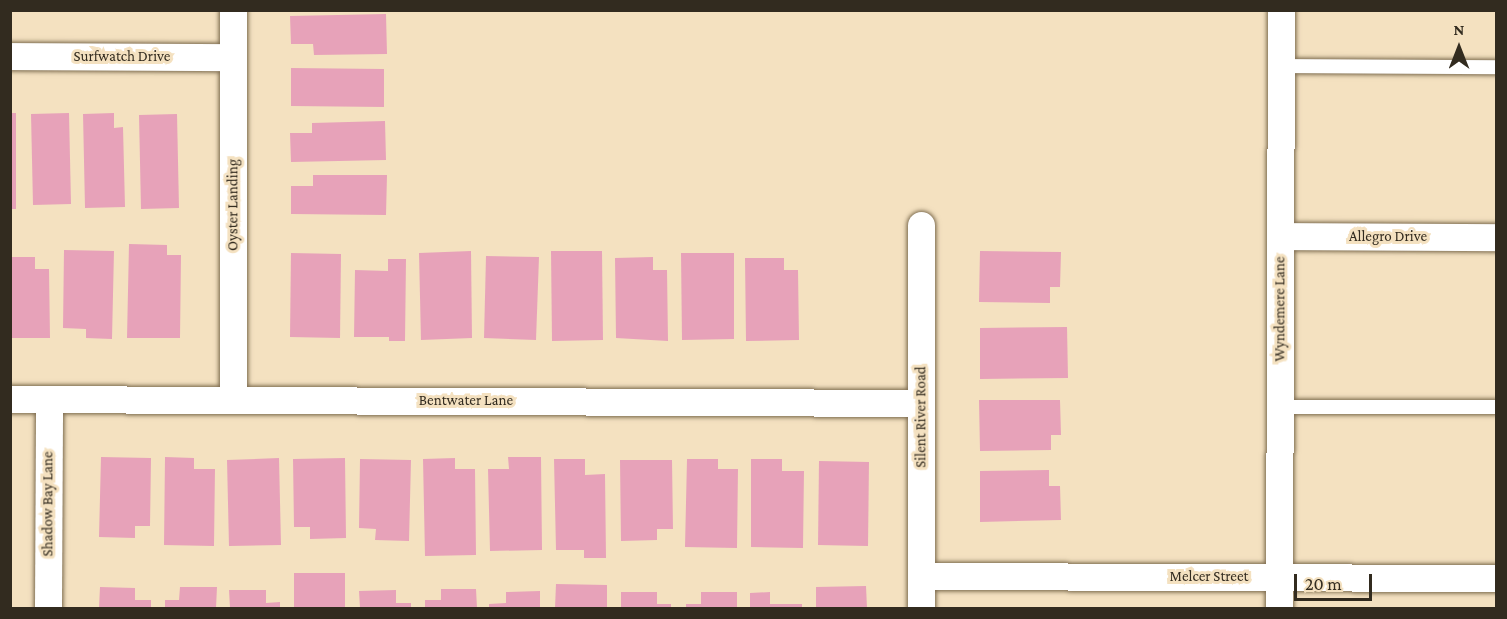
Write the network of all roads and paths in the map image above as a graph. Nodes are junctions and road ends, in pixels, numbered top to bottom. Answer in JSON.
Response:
{"nodes":[{"id":1,"x":233,"y":10,"type":"edge"},
{"id":2,"x":1281,"y":10,"type":"edge"},
{"id":3,"x":10,"y":56,"type":"edge"},
{"id":4,"x":233,"y":57,"type":"junction"},
{"id":5,"x":1281,"y":66,"type":"junction"},
{"id":6,"x":1497,"y":67,"type":"edge"},
{"id":7,"x":921,"y":225,"type":"dead end"},
{"id":8,"x":1280,"y":236,"type":"junction"},
{"id":9,"x":1497,"y":237,"type":"edge"},
{"id":10,"x":10,"y":399,"type":"edge"},
{"id":11,"x":49,"y":399,"type":"junction"},
{"id":12,"x":233,"y":400,"type":"junction"},
{"id":13,"x":921,"y":403,"type":"junction"},
{"id":14,"x":1280,"y":407,"type":"junction"},
{"id":15,"x":1497,"y":407,"type":"edge"},
{"id":16,"x":921,"y":576,"type":"junction"},
{"id":17,"x":1279,"y":578,"type":"junction"},
{"id":18,"x":1497,"y":578,"type":"edge"},
{"id":19,"x":48,"y":609,"type":"edge"},
{"id":20,"x":921,"y":609,"type":"edge"},
{"id":21,"x":1279,"y":609,"type":"edge"}],
"edges":[{"from":1,"to":4,"type":"street","name":"Oyster Landing"},
{"from":2,"to":5,"type":"street","name":"Wyndemere Lane"},
{"from":3,"to":4,"type":"street","name":"Surfwatch Drive"},
{"from":4,"to":12,"type":"street","name":"Oyster Landing"},
{"from":5,"to":6,"type":"lane"},
{"from":5,"to":8,"type":"street","name":"Wyndemere Lane"},
{"from":7,"to":13,"type":"street","name":"Silent River Road"},
{"from":8,"to":9,"type":"street","name":"Allegro Drive"},
{"from":8,"to":14,"type":"street","name":"Wyndemere Lane"},
{"from":10,"to":11,"type":"street","name":"Bentwater Lane"},
{"from":11,"to":12,"type":"street","name":"Bentwater Lane"},
{"from":11,"to":19,"type":"street","name":"Shadow Bay Lane"},
{"from":12,"to":13,"type":"street","name":"Bentwater Lane"},
{"from":13,"to":16,"type":"street","name":"Silent River Road"},
{"from":14,"to":15,"type":"lane"},
{"from":14,"to":17,"type":"street","name":"Wyndemere Lane"},
{"from":16,"to":17,"type":"street","name":"Melcer Street"},
{"from":16,"to":20,"type":"street","name":"Silent River Road"},
{"from":17,"to":18,"type":"street","name":"Melcer Street"},
{"from":17,"to":21,"type":"street","name":"Wyndemere Lane"}]}
